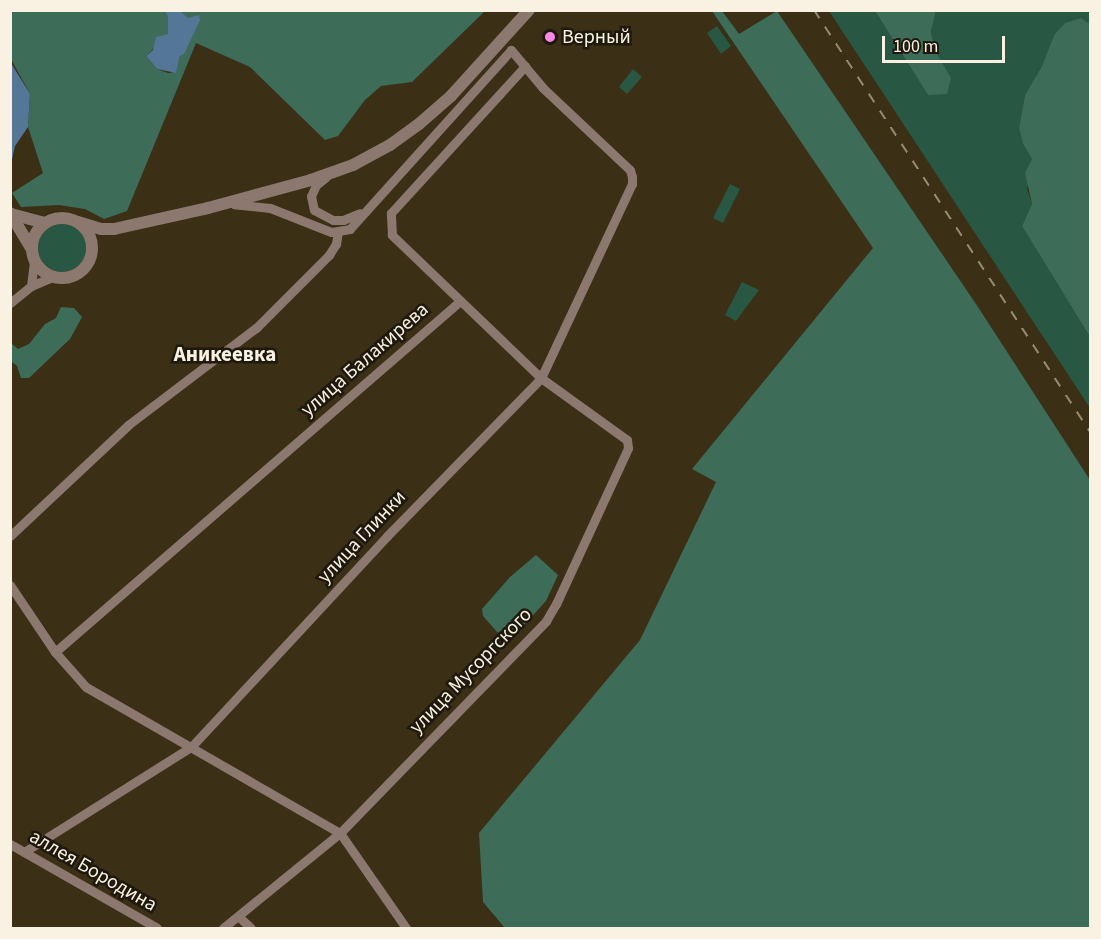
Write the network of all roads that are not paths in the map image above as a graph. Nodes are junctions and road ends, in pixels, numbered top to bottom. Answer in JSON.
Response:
{"nodes":[{"id":1,"x":529,"y":10,"type":"edge"},
{"id":2,"x":525,"y":66,"type":"junction"},
{"id":3,"x":333,"y":172,"type":"junction"},
{"id":4,"x":375,"y":203,"type":"junction"},
{"id":5,"x":208,"y":208,"type":"junction"},
{"id":6,"x":11,"y":214,"type":"edge"},
{"id":7,"x":78,"y":222,"type":"junction"},
{"id":8,"x":44,"y":223,"type":"junction"},
{"id":9,"x":114,"y":229,"type":"junction"},
{"id":10,"x":338,"y":232,"type":"junction"},
{"id":11,"x":33,"y":254,"type":"junction"},
{"id":12,"x":91,"y":256,"type":"junction"},
{"id":13,"x":52,"y":277,"type":"junction"},
{"id":14,"x":31,"y":286,"type":"junction"},
{"id":15,"x":459,"y":302,"type":"junction"},
{"id":16,"x":10,"y":303,"type":"edge"},
{"id":17,"x":541,"y":378,"type":"junction"},
{"id":18,"x":10,"y":536,"type":"edge"},
{"id":19,"x":10,"y":585,"type":"edge"},
{"id":20,"x":55,"y":652,"type":"junction"},
{"id":21,"x":192,"y":746,"type":"junction"},
{"id":22,"x":340,"y":833,"type":"junction"},
{"id":23,"x":10,"y":844,"type":"edge"},
{"id":24,"x":24,"y":852,"type":"junction"},
{"id":25,"x":239,"y":917,"type":"junction"},
{"id":26,"x":157,"y":928,"type":"edge"},
{"id":27,"x":224,"y":928,"type":"edge"},
{"id":28,"x":251,"y":928,"type":"edge"},
{"id":29,"x":406,"y":928,"type":"edge"}],
"edges":[{"from":1,"to":3,"type":"street"},
{"from":2,"to":4,"type":"street"},
{"from":2,"to":15,"type":"street","name":"улица Балакирева"},
{"from":2,"to":17,"type":"street","name":"улица Глинки"},
{"from":3,"to":4,"type":"street"},
{"from":3,"to":5,"type":"street"},
{"from":4,"to":10,"type":"street"},
{"from":5,"to":9,"type":"street"},
{"from":5,"to":10,"type":"street"},
{"from":6,"to":8,"type":"street"},
{"from":6,"to":11,"type":"street"},
{"from":7,"to":8,"type":"street"},
{"from":7,"to":9,"type":"street"},
{"from":7,"to":12,"type":"street"},
{"from":8,"to":11,"type":"street"},
{"from":9,"to":12,"type":"street"},
{"from":10,"to":18,"type":"street"},
{"from":11,"to":13,"type":"street"},
{"from":11,"to":14,"type":"street"},
{"from":12,"to":13,"type":"street"},
{"from":13,"to":14,"type":"street"},
{"from":14,"to":16,"type":"street"},
{"from":15,"to":17,"type":"street"},
{"from":15,"to":20,"type":"street","name":"улица Балакирева"},
{"from":17,"to":21,"type":"street","name":"улица Глинки"},
{"from":17,"to":22,"type":"street","name":"улица Мусоргского"},
{"from":19,"to":20,"type":"street"},
{"from":20,"to":21,"type":"street"},
{"from":21,"to":22,"type":"street"},
{"from":21,"to":24,"type":"street","name":"улица Глинки"},
{"from":22,"to":25,"type":"street","name":"улица Мусоргского"},
{"from":22,"to":29,"type":"street"},
{"from":23,"to":24,"type":"street","name":"аллея Бородина"},
{"from":24,"to":26,"type":"street","name":"аллея Бородина"},
{"from":25,"to":27,"type":"street"},
{"from":25,"to":28,"type":"street"}]}
